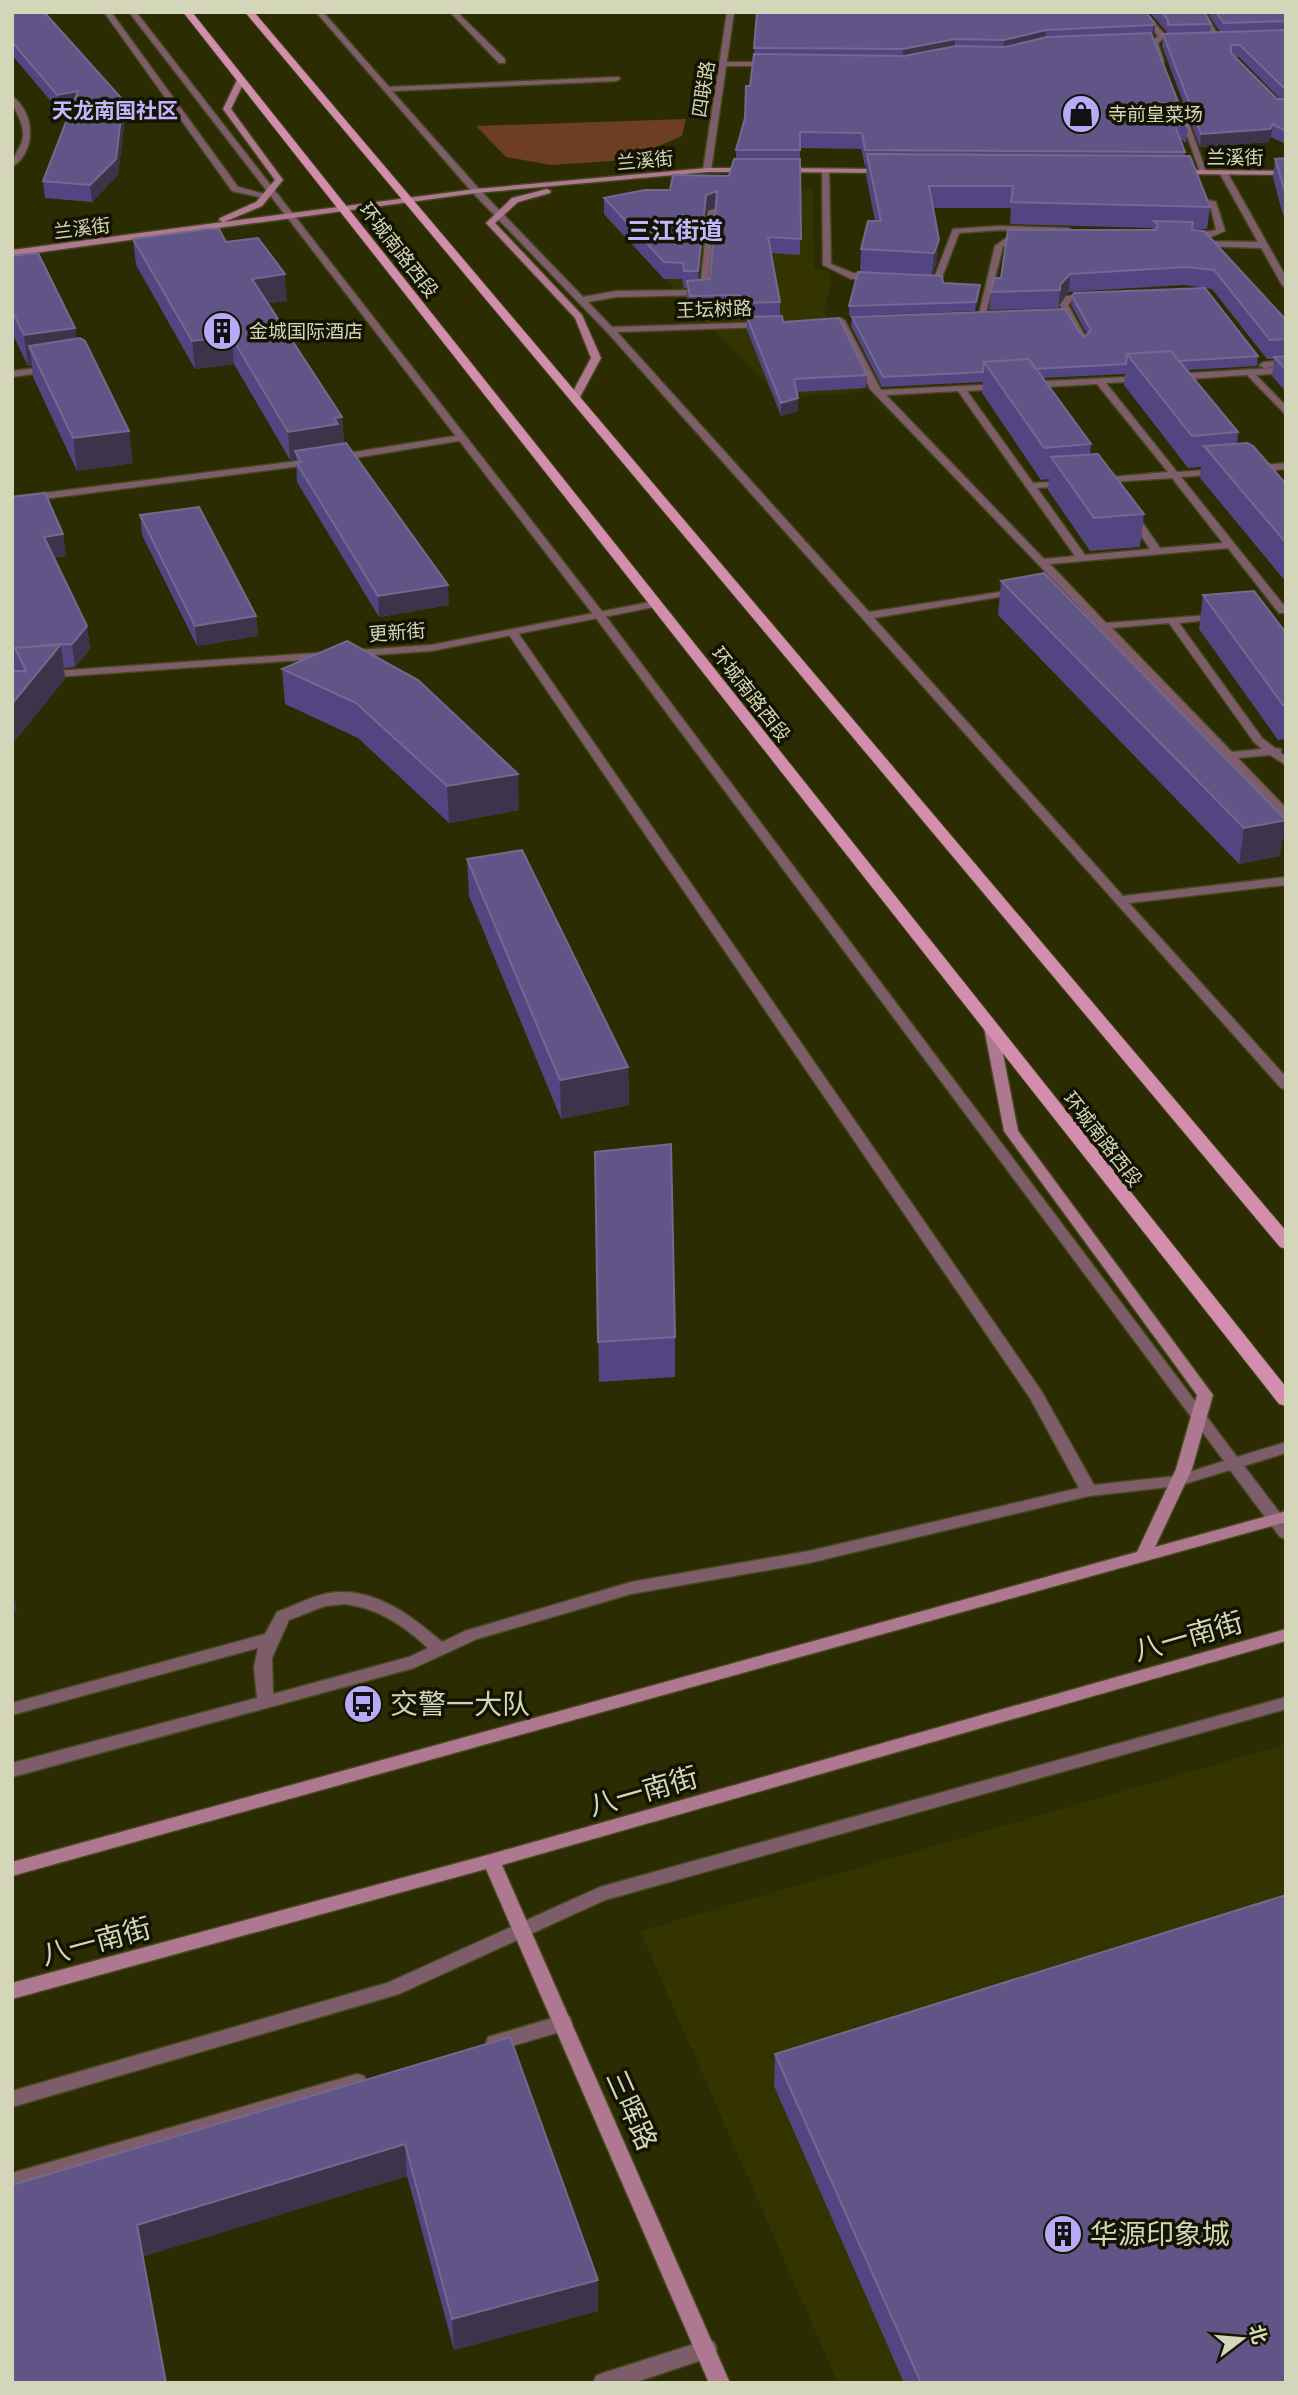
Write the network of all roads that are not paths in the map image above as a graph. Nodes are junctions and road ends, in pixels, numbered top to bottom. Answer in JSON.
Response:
{"nodes":[{"id":1,"x":107,"y":12,"type":"edge"},
{"id":2,"x":132,"y":12,"type":"edge"},
{"id":3,"x":187,"y":12,"type":"edge"},
{"id":4,"x":249,"y":12,"type":"edge"},
{"id":5,"x":319,"y":12,"type":"edge"},
{"id":6,"x":453,"y":12,"type":"edge"},
{"id":7,"x":731,"y":12,"type":"edge"},
{"id":8,"x":1141,"y":12,"type":"edge"},
{"id":9,"x":1201,"y":12,"type":"edge"},
{"id":10,"x":1219,"y":40,"type":"junction"},
{"id":11,"x":1233,"y":40,"type":"edge"},
{"id":12,"x":1206,"y":41,"type":"edge"},
{"id":13,"x":1144,"y":43,"type":"edge"},
{"id":14,"x":1154,"y":43,"type":"junction"},
{"id":15,"x":1167,"y":43,"type":"edge"},
{"id":16,"x":502,"y":61,"type":"dead end"},
{"id":17,"x":723,"y":64,"type":"junction"},
{"id":18,"x":786,"y":65,"type":"edge"},
{"id":19,"x":1164,"y":69,"type":"edge"},
{"id":20,"x":616,"y":79,"type":"dead end"},
{"id":21,"x":241,"y":80,"type":"junction"},
{"id":22,"x":387,"y":89,"type":"junction"},
{"id":23,"x":12,"y":98,"type":"edge"},
{"id":24,"x":1179,"y":108,"type":"edge"},
{"id":25,"x":12,"y":164,"type":"edge"},
{"id":26,"x":707,"y":170,"type":"junction"},
{"id":27,"x":760,"y":170,"type":"edge"},
{"id":28,"x":773,"y":170,"type":"edge"},
{"id":29,"x":825,"y":171,"type":"junction"},
{"id":30,"x":892,"y":171,"type":"edge"},
{"id":31,"x":1163,"y":172,"type":"edge"},
{"id":32,"x":1203,"y":172,"type":"junction"},
{"id":33,"x":1223,"y":172,"type":"junction"},
{"id":34,"x":1286,"y":173,"type":"edge"},
{"id":35,"x":582,"y":181,"type":"junction"},
{"id":36,"x":476,"y":191,"type":"junction"},
{"id":37,"x":268,"y":194,"type":"junction"},
{"id":38,"x":409,"y":199,"type":"junction"},
{"id":39,"x":1212,"y":202,"type":"dead end"},
{"id":40,"x":341,"y":209,"type":"junction"},
{"id":41,"x":712,"y":211,"type":"edge"},
{"id":42,"x":499,"y":215,"type":"junction"},
{"id":43,"x":288,"y":216,"type":"junction"},
{"id":44,"x":200,"y":229,"type":"junction"},
{"id":45,"x":1083,"y":231,"type":"edge"},
{"id":46,"x":1033,"y":241,"type":"edge"},
{"id":47,"x":1060,"y":242,"type":"edge"},
{"id":48,"x":1074,"y":242,"type":"edge"},
{"id":49,"x":1263,"y":245,"type":"junction"},
{"id":50,"x":12,"y":253,"type":"edge"},
{"id":51,"x":888,"y":278,"type":"edge"},
{"id":52,"x":913,"y":279,"type":"edge"},
{"id":53,"x":1286,"y":285,"type":"edge"},
{"id":54,"x":1107,"y":296,"type":"edge"},
{"id":55,"x":582,"y":300,"type":"junction"},
{"id":56,"x":1058,"y":313,"type":"edge"},
{"id":57,"x":1070,"y":313,"type":"junction"},
{"id":58,"x":981,"y":316,"type":"junction"},
{"id":59,"x":994,"y":316,"type":"edge"},
{"id":60,"x":967,"y":317,"type":"edge"},
{"id":61,"x":841,"y":321,"type":"junction"},
{"id":62,"x":855,"y":321,"type":"edge"},
{"id":63,"x":828,"y":322,"type":"edge"},
{"id":64,"x":773,"y":324,"type":"edge"},
{"id":65,"x":610,"y":330,"type":"junction"},
{"id":66,"x":1084,"y":341,"type":"edge"},
{"id":67,"x":1256,"y":355,"type":"edge"},
{"id":68,"x":1286,"y":363,"type":"edge"},
{"id":69,"x":65,"y":367,"type":"edge"},
{"id":70,"x":1286,"y":370,"type":"edge"},
{"id":71,"x":1249,"y":372,"type":"junction"},
{"id":72,"x":12,"y":374,"type":"edge"},
{"id":73,"x":1178,"y":376,"type":"junction"},
{"id":74,"x":1165,"y":377,"type":"edge"},
{"id":75,"x":1152,"y":378,"type":"edge"},
{"id":76,"x":1100,"y":381,"type":"junction"},
{"id":77,"x":1041,"y":384,"type":"junction"},
{"id":78,"x":1188,"y":386,"type":"edge"},
{"id":79,"x":961,"y":389,"type":"junction"},
{"id":80,"x":879,"y":393,"type":"junction"},
{"id":81,"x":1048,"y":395,"type":"edge"},
{"id":82,"x":575,"y":397,"type":"junction"},
{"id":83,"x":1286,"y":412,"type":"edge"},
{"id":84,"x":461,"y":438,"type":"junction"},
{"id":85,"x":1255,"y":457,"type":"edge"},
{"id":86,"x":1286,"y":466,"type":"edge"},
{"id":87,"x":1100,"y":469,"type":"edge"},
{"id":88,"x":1239,"y":470,"type":"edge"},
{"id":89,"x":1226,"y":471,"type":"edge"},
{"id":90,"x":1268,"y":471,"type":"junction"},
{"id":91,"x":1175,"y":475,"type":"junction"},
{"id":92,"x":1107,"y":480,"type":"junction"},
{"id":93,"x":1030,"y":486,"type":"junction"},
{"id":94,"x":1115,"y":490,"type":"edge"},
{"id":95,"x":12,"y":500,"type":"edge"},
{"id":96,"x":1122,"y":500,"type":"edge"},
{"id":97,"x":1231,"y":545,"type":"junction"},
{"id":98,"x":1157,"y":552,"type":"junction"},
{"id":99,"x":1082,"y":558,"type":"junction"},
{"id":100,"x":1042,"y":562,"type":"junction"},
{"id":101,"x":1063,"y":583,"type":"junction"},
{"id":102,"x":1049,"y":586,"type":"edge"},
{"id":103,"x":1023,"y":590,"type":"edge"},
{"id":104,"x":655,"y":604,"type":"junction"},
{"id":105,"x":1284,"y":611,"type":"edge"},
{"id":106,"x":1270,"y":612,"type":"edge"},
{"id":107,"x":1233,"y":615,"type":"edge"},
{"id":108,"x":600,"y":616,"type":"junction"},
{"id":109,"x":866,"y":616,"type":"junction"},
{"id":110,"x":1172,"y":620,"type":"junction"},
{"id":111,"x":1104,"y":626,"type":"junction"},
{"id":112,"x":512,"y":632,"type":"junction"},
{"id":113,"x":12,"y":677,"type":"edge"},
{"id":114,"x":1280,"y":751,"type":"edge"},
{"id":115,"x":1228,"y":756,"type":"junction"},
{"id":116,"x":1286,"y":762,"type":"edge"},
{"id":117,"x":1286,"y":815,"type":"edge"},
{"id":118,"x":1286,"y":881,"type":"edge"},
{"id":119,"x":1120,"y":900,"type":"junction"},
{"id":120,"x":991,"y":1028,"type":"junction"},
{"id":121,"x":1286,"y":1085,"type":"edge"},
{"id":122,"x":1286,"y":1243,"type":"edge"},
{"id":123,"x":1286,"y":1400,"type":"edge"},
{"id":124,"x":1199,"y":1417,"type":"junction"},
{"id":125,"x":1286,"y":1447,"type":"edge"},
{"id":126,"x":1233,"y":1464,"type":"junction"},
{"id":127,"x":1178,"y":1481,"type":"junction"},
{"id":128,"x":1089,"y":1491,"type":"junction"},
{"id":129,"x":1280,"y":1517,"type":"edge"},
{"id":130,"x":1286,"y":1533,"type":"edge"},
{"id":131,"x":1143,"y":1555,"type":"junction"},
{"id":132,"x":1286,"y":1636,"type":"edge"},
{"id":133,"x":270,"y":1639,"type":"junction"},
{"id":134,"x":441,"y":1650,"type":"junction"},
{"id":135,"x":266,"y":1702,"type":"junction"},
{"id":136,"x":1286,"y":1703,"type":"edge"},
{"id":137,"x":12,"y":1709,"type":"edge"},
{"id":138,"x":12,"y":1770,"type":"edge"},
{"id":139,"x":491,"y":1861,"type":"junction"},
{"id":140,"x":12,"y":1869,"type":"edge"},
{"id":141,"x":521,"y":1930,"type":"junction"},
{"id":142,"x":12,"y":1991,"type":"edge"},
{"id":143,"x":563,"y":2024,"type":"junction"},
{"id":144,"x":482,"y":2047,"type":"edge"},
{"id":145,"x":375,"y":2077,"type":"edge"},
{"id":146,"x":12,"y":2098,"type":"edge"},
{"id":147,"x":12,"y":2182,"type":"edge"},
{"id":148,"x":706,"y":2349,"type":"junction"},
{"id":149,"x":603,"y":2383,"type":"edge"},
{"id":150,"x":720,"y":2383,"type":"edge"}],
"edges":[{"from":1,"to":37,"type":"street"},
{"from":2,"to":37,"type":"street"},
{"from":3,"to":21,"type":"main road","name":"环城南路西段"},
{"from":4,"to":38,"type":"main road","name":"环城南路西段"},
{"from":5,"to":22,"type":"street"},
{"from":6,"to":16,"type":"street"},
{"from":7,"to":17,"type":"street","name":"四联路"},
{"from":8,"to":14,"type":"street"},
{"from":9,"to":10,"type":"street"},
{"from":10,"to":11,"type":"street"},
{"from":10,"to":12,"type":"street"},
{"from":13,"to":14,"type":"street"},
{"from":14,"to":15,"type":"street"},
{"from":14,"to":19,"type":"street"},
{"from":17,"to":18,"type":"street"},
{"from":17,"to":26,"type":"street","name":"四联路"},
{"from":20,"to":22,"type":"street"},
{"from":21,"to":37,"type":"main road"},
{"from":21,"to":40,"type":"main road","name":"环城南路西段"},
{"from":22,"to":36,"type":"street"},
{"from":23,"to":25,"type":"street"},
{"from":24,"to":32,"type":"street"},
{"from":26,"to":27,"type":"main road","name":"兰溪街"},
{"from":26,"to":35,"type":"main road","name":"兰溪街"},
{"from":28,"to":29,"type":"main road"},
{"from":29,"to":30,"type":"main road"},
{"from":29,"to":51,"type":"street"},
{"from":31,"to":32,"type":"main road","name":"兰溪街"},
{"from":32,"to":33,"type":"main road","name":"兰溪街"},
{"from":33,"to":34,"type":"main road","name":"兰溪街"},
{"from":33,"to":49,"type":"street"},
{"from":35,"to":36,"type":"main road","name":"兰溪街"},
{"from":35,"to":42,"type":"main road"},
{"from":36,"to":38,"type":"main road","name":"兰溪街"},
{"from":36,"to":42,"type":"street"},
{"from":37,"to":43,"type":"street"},
{"from":37,"to":44,"type":"main road"},
{"from":38,"to":40,"type":"main road","name":"兰溪街"},
{"from":38,"to":82,"type":"main road","name":"环城南路西段"},
{"from":39,"to":49,"type":"street"},
{"from":40,"to":43,"type":"main road","name":"兰溪街"},
{"from":40,"to":104,"type":"main road","name":"环城南路西段"},
{"from":41,"to":55,"type":"street"},
{"from":42,"to":55,"type":"street"},
{"from":42,"to":82,"type":"main road"},
{"from":43,"to":44,"type":"main road","name":"兰溪街"},
{"from":43,"to":84,"type":"street"},
{"from":44,"to":50,"type":"main road","name":"兰溪街"},
{"from":45,"to":52,"type":"street"},
{"from":46,"to":58,"type":"street"},
{"from":47,"to":48,"type":"street"},
{"from":49,"to":53,"type":"street"},
{"from":54,"to":57,"type":"street"},
{"from":55,"to":65,"type":"street"},
{"from":56,"to":57,"type":"street"},
{"from":57,"to":66,"type":"street"},
{"from":58,"to":59,"type":"street"},
{"from":58,"to":60,"type":"street"},
{"from":61,"to":62,"type":"street"},
{"from":61,"to":63,"type":"street"},
{"from":61,"to":80,"type":"street"},
{"from":64,"to":65,"type":"street","name":"王坛树路"},
{"from":65,"to":109,"type":"street"},
{"from":67,"to":68,"type":"street"},
{"from":69,"to":72,"type":"street"},
{"from":70,"to":71,"type":"street"},
{"from":71,"to":73,"type":"street"},
{"from":71,"to":83,"type":"street"},
{"from":73,"to":74,"type":"street"},
{"from":73,"to":78,"type":"street"},
{"from":75,"to":76,"type":"street"},
{"from":76,"to":77,"type":"street"},
{"from":76,"to":91,"type":"street"},
{"from":77,"to":79,"type":"street"},
{"from":77,"to":81,"type":"street"},
{"from":79,"to":80,"type":"street"},
{"from":79,"to":93,"type":"street"},
{"from":80,"to":100,"type":"street"},
{"from":82,"to":122,"type":"main road","name":"环城南路西段"},
{"from":84,"to":95,"type":"street"},
{"from":84,"to":108,"type":"street"},
{"from":85,"to":90,"type":"street"},
{"from":86,"to":90,"type":"street"},
{"from":87,"to":92,"type":"street"},
{"from":88,"to":90,"type":"street"},
{"from":89,"to":91,"type":"street"},
{"from":91,"to":92,"type":"street"},
{"from":91,"to":97,"type":"street"},
{"from":92,"to":93,"type":"street"},
{"from":92,"to":94,"type":"street"},
{"from":93,"to":99,"type":"street"},
{"from":96,"to":98,"type":"street"},
{"from":97,"to":98,"type":"street"},
{"from":97,"to":105,"type":"street"},
{"from":98,"to":99,"type":"street"},
{"from":99,"to":100,"type":"street"},
{"from":100,"to":101,"type":"street"},
{"from":101,"to":102,"type":"street"},
{"from":101,"to":111,"type":"street"},
{"from":103,"to":109,"type":"street"},
{"from":104,"to":108,"type":"street","name":"更新街"},
{"from":104,"to":120,"type":"main road","name":"环城南路西段"},
{"from":105,"to":106,"type":"street"},
{"from":107,"to":110,"type":"street"},
{"from":108,"to":112,"type":"street","name":"更新街"},
{"from":108,"to":124,"type":"street"},
{"from":109,"to":119,"type":"street"},
{"from":110,"to":111,"type":"street"},
{"from":110,"to":114,"type":"street"},
{"from":111,"to":115,"type":"street"},
{"from":112,"to":113,"type":"street","name":"更新街"},
{"from":112,"to":128,"type":"street"},
{"from":114,"to":115,"type":"street"},
{"from":114,"to":116,"type":"street"},
{"from":115,"to":117,"type":"street"},
{"from":118,"to":119,"type":"street"},
{"from":119,"to":121,"type":"street"},
{"from":120,"to":123,"type":"main road","name":"环城南路西段"},
{"from":120,"to":124,"type":"main road"},
{"from":124,"to":126,"type":"street"},
{"from":124,"to":127,"type":"main road"},
{"from":125,"to":126,"type":"street"},
{"from":126,"to":127,"type":"street"},
{"from":126,"to":129,"type":"street"},
{"from":127,"to":128,"type":"street"},
{"from":127,"to":131,"type":"main road"},
{"from":128,"to":134,"type":"street"},
{"from":129,"to":130,"type":"street"},
{"from":129,"to":131,"type":"main road"},
{"from":131,"to":140,"type":"main road"},
{"from":132,"to":139,"type":"main road","name":"八一南街"},
{"from":133,"to":134,"type":"street"},
{"from":133,"to":135,"type":"street"},
{"from":133,"to":137,"type":"street"},
{"from":134,"to":135,"type":"street"},
{"from":135,"to":138,"type":"street"},
{"from":136,"to":141,"type":"street"},
{"from":139,"to":141,"type":"main road","name":"三晖路"},
{"from":139,"to":142,"type":"main road","name":"八一南街"},
{"from":141,"to":143,"type":"main road","name":"三晖路"},
{"from":141,"to":146,"type":"street"},
{"from":143,"to":144,"type":"street"},
{"from":143,"to":148,"type":"main road","name":"三晖路"},
{"from":145,"to":147,"type":"street"},
{"from":148,"to":149,"type":"street"},
{"from":148,"to":150,"type":"main road","name":"三晖路"}]}
